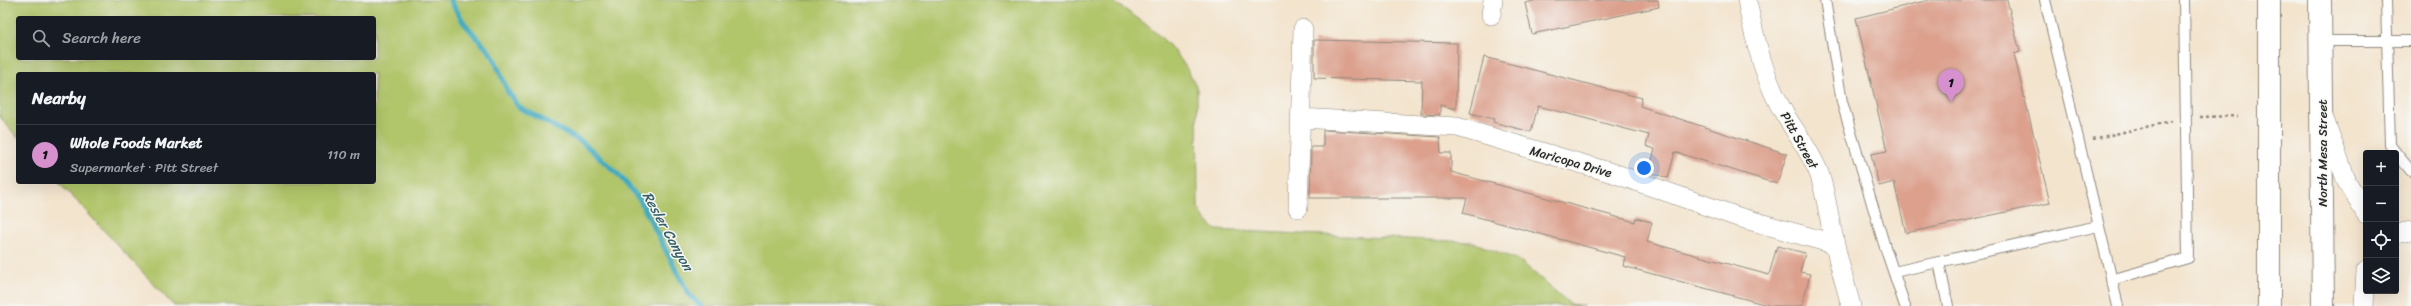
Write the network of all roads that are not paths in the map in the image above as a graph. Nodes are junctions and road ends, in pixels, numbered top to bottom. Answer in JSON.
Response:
{"nodes":[{"id":1,"x":1747,"y":0,"type":"edge"},
{"id":2,"x":1825,"y":0,"type":"edge"},
{"id":3,"x":2184,"y":0,"type":"edge"},
{"id":4,"x":2269,"y":0,"type":"edge"},
{"id":5,"x":2320,"y":0,"type":"edge"},
{"id":6,"x":2386,"y":0,"type":"edge"},
{"id":7,"x":2048,"y":1,"type":"edge"},
{"id":8,"x":1303,"y":29,"type":"dead end"},
{"id":9,"x":2321,"y":41,"type":"junction"},
{"id":10,"x":2387,"y":41,"type":"junction"},
{"id":11,"x":2411,"y":41,"type":"edge"},
{"id":12,"x":2322,"y":114,"type":"junction"},
{"id":13,"x":1300,"y":118,"type":"junction"},
{"id":14,"x":2394,"y":150,"type":"edge"},
{"id":15,"x":2399,"y":157,"type":"edge"},
{"id":16,"x":2411,"y":171,"type":"edge"},
{"id":17,"x":1298,"y":208,"type":"dead end"},
{"id":18,"x":2363,"y":209,"type":"edge"},
{"id":19,"x":2098,"y":226,"type":"junction"},
{"id":20,"x":2411,"y":231,"type":"edge"},
{"id":21,"x":2399,"y":233,"type":"edge"},
{"id":22,"x":1834,"y":244,"type":"junction"},
{"id":23,"x":1939,"y":262,"type":"junction"},
{"id":24,"x":1894,"y":272,"type":"junction"},
{"id":25,"x":2111,"y":280,"type":"junction"},
{"id":26,"x":2365,"y":294,"type":"edge"},
{"id":27,"x":1851,"y":306,"type":"edge"},
{"id":28,"x":1905,"y":306,"type":"edge"},
{"id":29,"x":1948,"y":306,"type":"edge"},
{"id":30,"x":2118,"y":306,"type":"edge"},
{"id":31,"x":2269,"y":306,"type":"edge"},
{"id":32,"x":2323,"y":306,"type":"edge"},
{"id":33,"x":2364,"y":306,"type":"edge"}],
"edges":[{"from":1,"to":22,"type":"street","name":"Pitt Street"},
{"from":2,"to":24,"type":"lane"},
{"from":3,"to":25,"type":"lane"},
{"from":4,"to":31,"type":"main road"},
{"from":5,"to":9,"type":"main road","name":"North Mesa Street"},
{"from":6,"to":10,"type":"lane"},
{"from":7,"to":19,"type":"lane"},
{"from":8,"to":13,"type":"street"},
{"from":9,"to":10,"type":"lane"},
{"from":9,"to":12,"type":"main road","name":"North Mesa Street"},
{"from":10,"to":11,"type":"lane"},
{"from":10,"to":14,"type":"lane"},
{"from":12,"to":18,"type":"street"},
{"from":12,"to":32,"type":"main road","name":"North Mesa Street"},
{"from":13,"to":17,"type":"street"},
{"from":13,"to":22,"type":"street","name":"Maricopa Drive"},
{"from":15,"to":16,"type":"lane"},
{"from":19,"to":23,"type":"lane"},
{"from":19,"to":25,"type":"lane"},
{"from":20,"to":21,"type":"street"},
{"from":22,"to":27,"type":"street","name":"Pitt Street"},
{"from":23,"to":24,"type":"lane"},
{"from":23,"to":29,"type":"lane"},
{"from":24,"to":28,"type":"lane"},
{"from":25,"to":30,"type":"lane"},
{"from":26,"to":33,"type":"street"}]}
